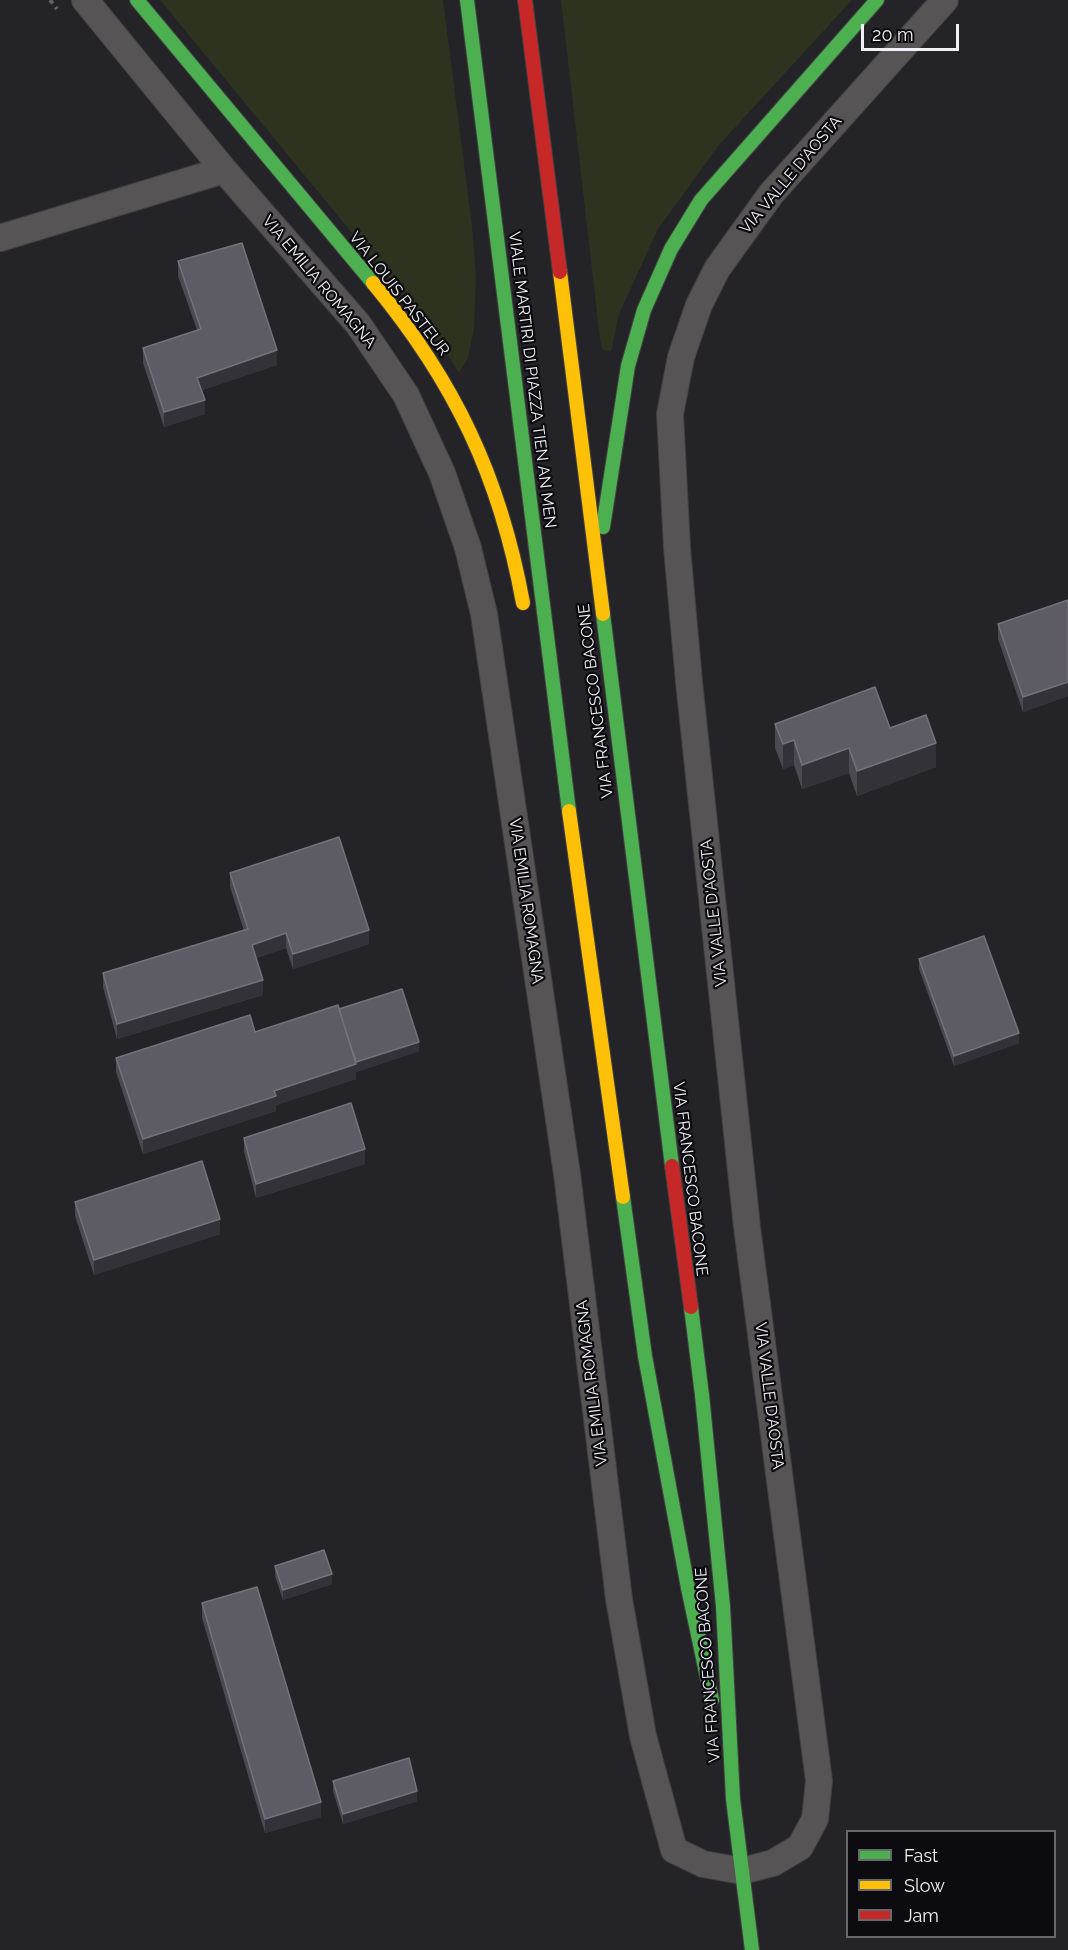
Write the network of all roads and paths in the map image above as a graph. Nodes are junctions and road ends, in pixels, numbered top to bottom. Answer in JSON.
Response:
{"nodes":[{"id":1,"x":50,"y":0,"type":"edge"},
{"id":2,"x":85,"y":0,"type":"edge"},
{"id":3,"x":137,"y":0,"type":"edge"},
{"id":4,"x":467,"y":0,"type":"edge"},
{"id":5,"x":525,"y":0,"type":"edge"},
{"id":6,"x":877,"y":0,"type":"edge"},
{"id":7,"x":945,"y":0,"type":"edge"},
{"id":8,"x":62,"y":16,"type":"dead end"},
{"id":9,"x":224,"y":171,"type":"junction"},
{"id":10,"x":0,"y":238,"type":"edge"},
{"id":11,"x":597,"y":565,"type":"junction"},
{"id":12,"x":526,"y":620,"type":"dead end"},
{"id":13,"x":539,"y":689,"type":"dead end"},
{"id":14,"x":564,"y":765,"type":"junction"},
{"id":15,"x":733,"y":1799,"type":"junction"},
{"id":16,"x":742,"y":1871,"type":"junction"},
{"id":17,"x":752,"y":1950,"type":"edge"}],
"edges":[{"from":1,"to":8,"type":"path"},
{"from":2,"to":9,"type":"street","name":"VIA EMILIA ROMAGNA"},
{"from":3,"to":12,"type":"main road","name":"VIA LOUIS PASTEUR"},
{"from":4,"to":14,"type":"main road","name":"VIALE MARTIRI DI PIAZZA TIEN AN MEN"},
{"from":5,"to":11,"type":"main road"},
{"from":6,"to":11,"type":"main road"},
{"from":7,"to":16,"type":"street","name":"VIA VALLE D'AOSTA"},
{"from":9,"to":10,"type":"street"},
{"from":9,"to":16,"type":"street","name":"VIA EMILIA ROMAGNA"},
{"from":11,"to":15,"type":"main road","name":"VIA FRANCESCO BACONE"},
{"from":13,"to":14,"type":"main road"},
{"from":14,"to":15,"type":"main road","name":"VIA FRANCESCO BACONE"},
{"from":15,"to":16,"type":"main road","name":"VIA FRANCESCO BACONE"},
{"from":16,"to":17,"type":"main road","name":"VIA FRANCESCO BACONE"}]}
